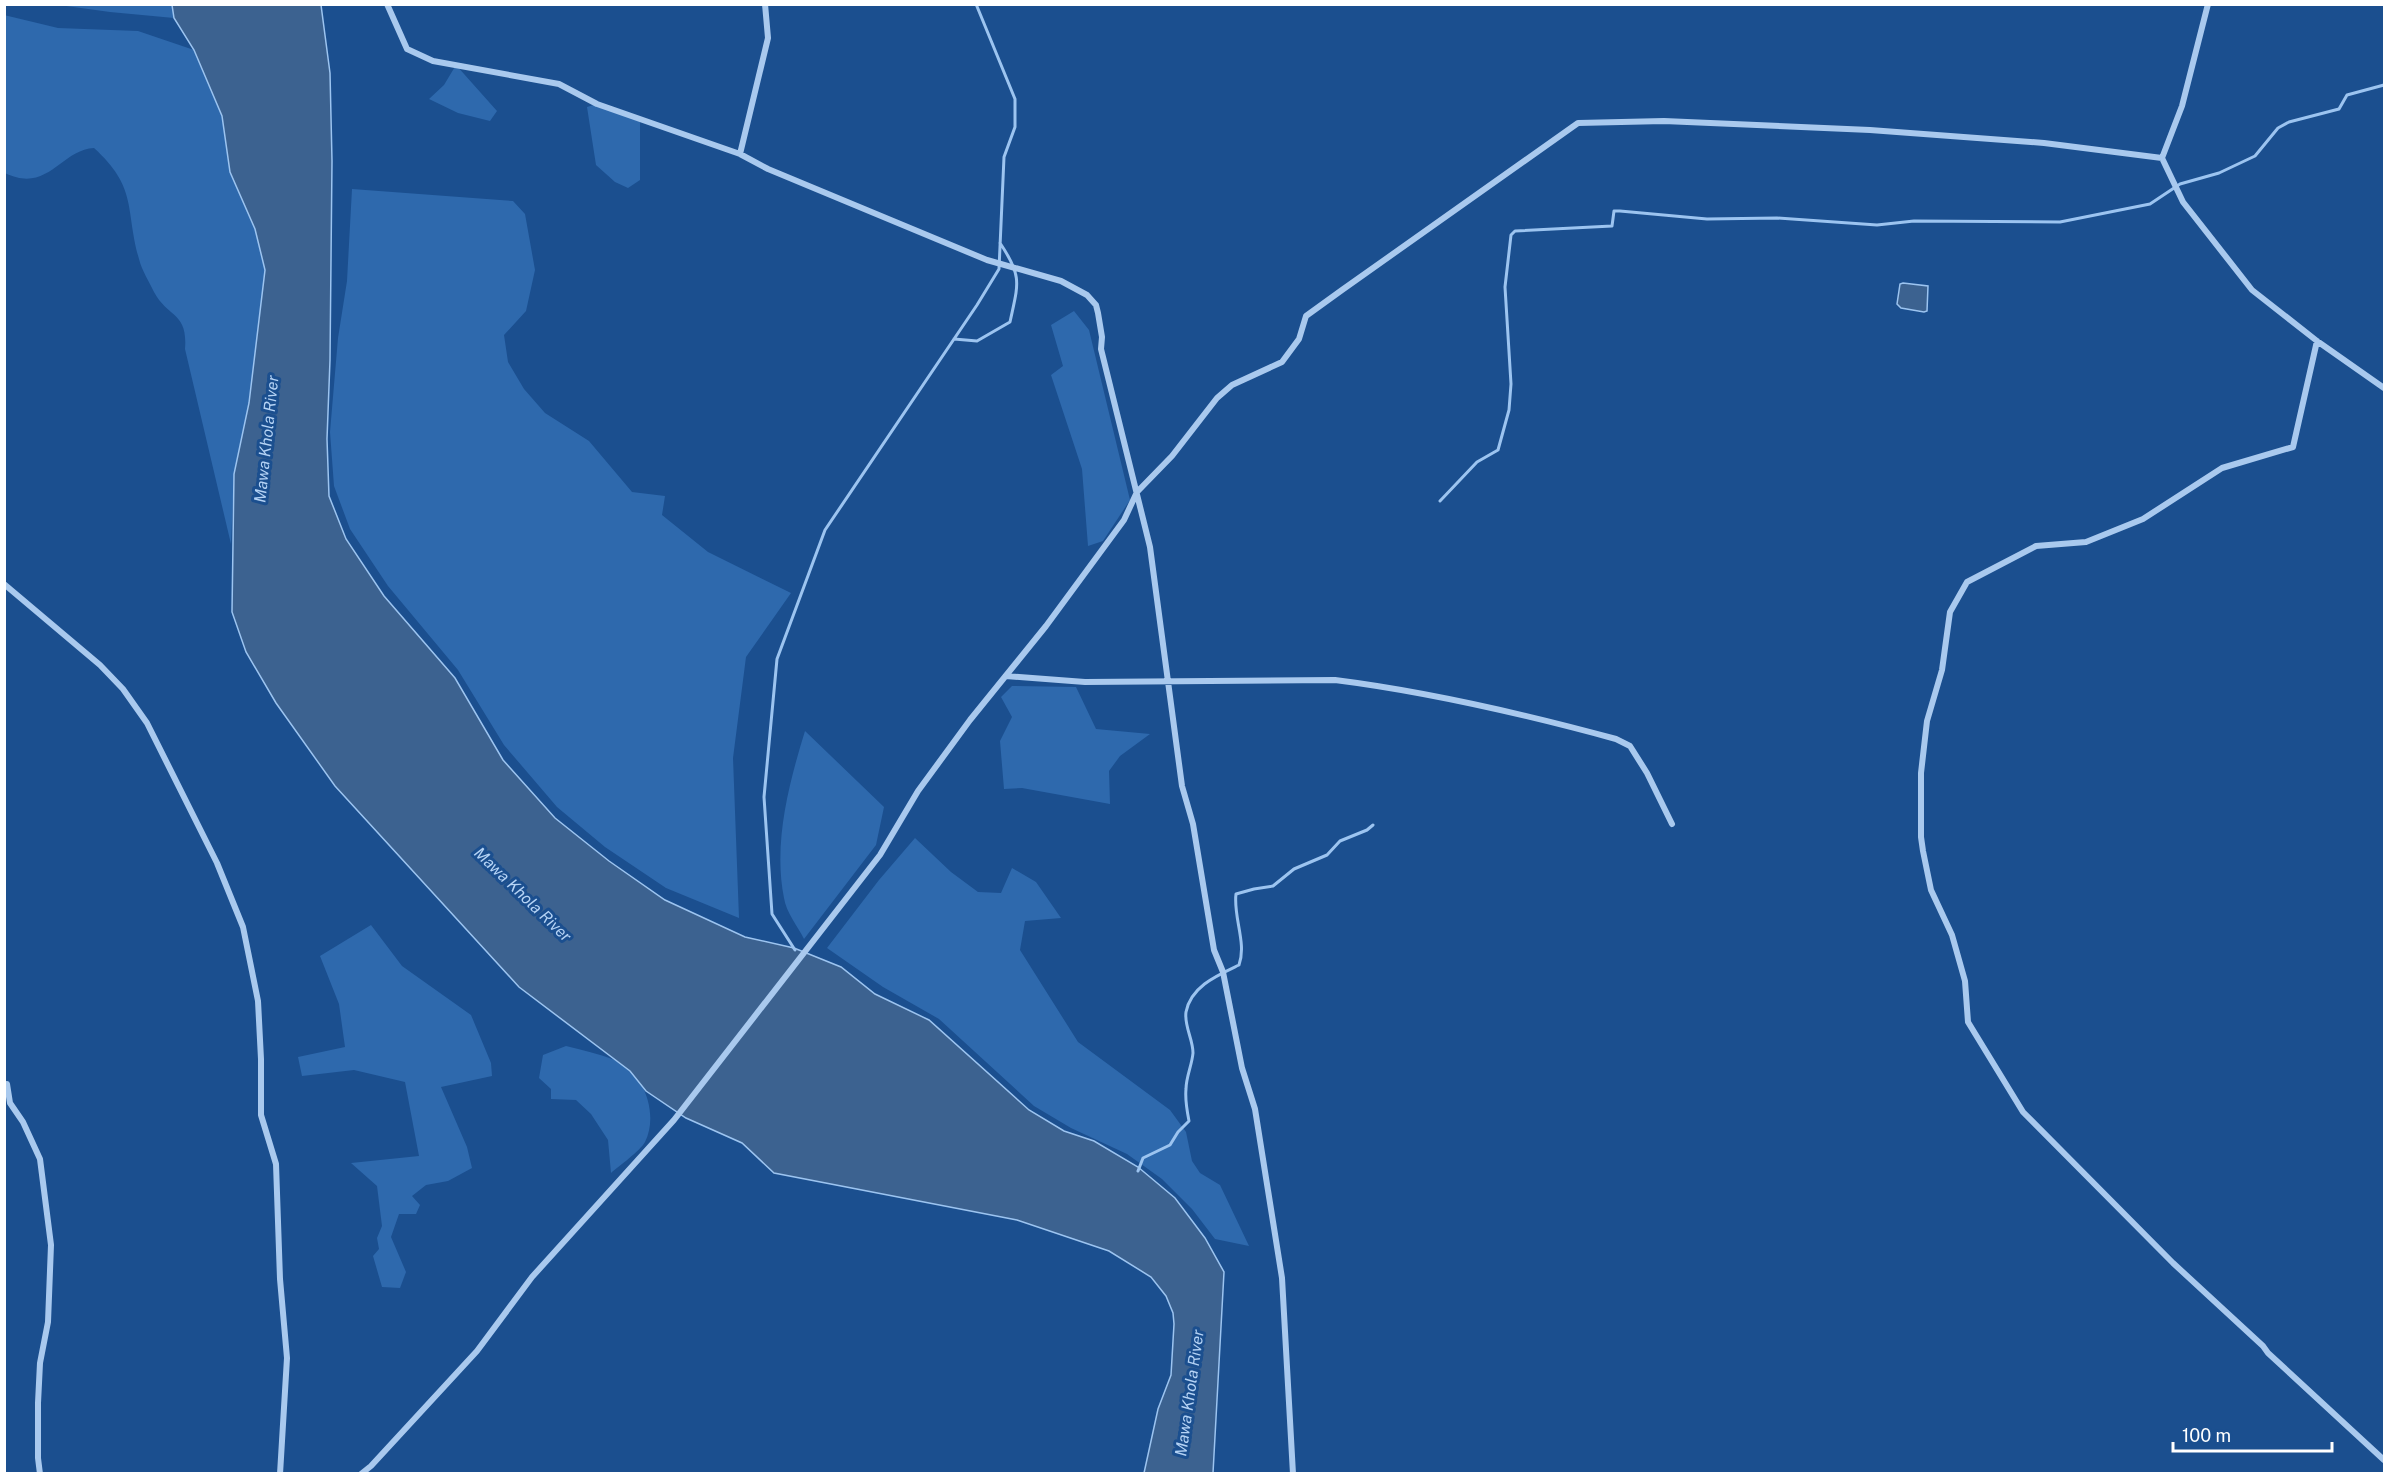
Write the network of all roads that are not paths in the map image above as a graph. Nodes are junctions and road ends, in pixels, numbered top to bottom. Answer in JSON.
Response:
{"nodes":[{"id":1,"x":387,"y":4,"type":"edge"},
{"id":2,"x":765,"y":4,"type":"edge"},
{"id":3,"x":2208,"y":4,"type":"edge"},
{"id":4,"x":740,"y":154,"type":"junction"},
{"id":5,"x":2162,"y":158,"type":"junction"},
{"id":6,"x":2317,"y":341,"type":"junction"},
{"id":7,"x":2385,"y":388,"type":"edge"},
{"id":8,"x":1137,"y":492,"type":"junction"},
{"id":9,"x":4,"y":584,"type":"edge"},
{"id":10,"x":1006,"y":676,"type":"junction"},
{"id":11,"x":1167,"y":681,"type":"junction"},
{"id":12,"x":1672,"y":824,"type":"dead end"},
{"id":13,"x":7,"y":1084,"type":"dead end"},
{"id":14,"x":2385,"y":1460,"type":"edge"},
{"id":15,"x":40,"y":1473,"type":"edge"},
{"id":16,"x":280,"y":1473,"type":"edge"},
{"id":17,"x":361,"y":1473,"type":"edge"},
{"id":18,"x":1293,"y":1473,"type":"edge"}],
"edges":[{"from":1,"to":4,"type":"street"},
{"from":2,"to":4,"type":"street"},
{"from":3,"to":5,"type":"street"},
{"from":4,"to":8,"type":"street"},
{"from":5,"to":6,"type":"street"},
{"from":5,"to":8,"type":"street"},
{"from":6,"to":7,"type":"street"},
{"from":6,"to":14,"type":"street"},
{"from":8,"to":10,"type":"street"},
{"from":8,"to":11,"type":"street"},
{"from":9,"to":16,"type":"street"},
{"from":10,"to":11,"type":"street"},
{"from":10,"to":17,"type":"street"},
{"from":11,"to":12,"type":"street"},
{"from":11,"to":18,"type":"street"},
{"from":13,"to":15,"type":"street"}]}
